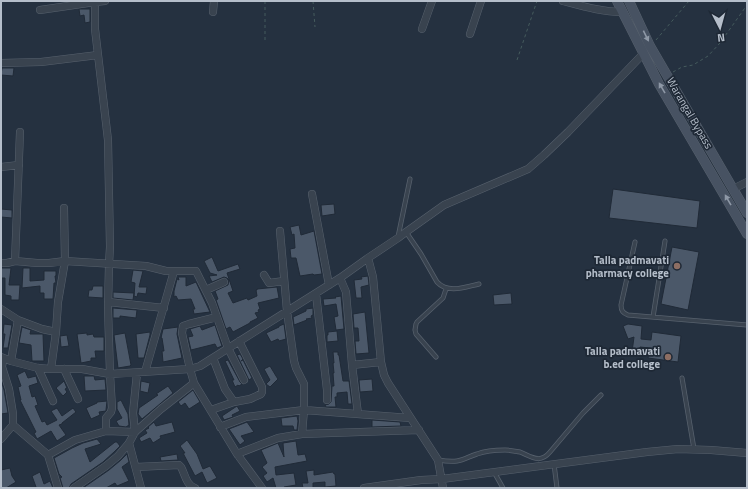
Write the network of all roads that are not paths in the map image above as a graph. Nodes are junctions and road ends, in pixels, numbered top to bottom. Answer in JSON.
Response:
{"nodes":[{"id":1,"x":105,"y":1,"type":"edge"},
{"id":2,"x":214,"y":1,"type":"edge"},
{"id":3,"x":432,"y":1,"type":"edge"},
{"id":4,"x":481,"y":1,"type":"edge"},
{"id":5,"x":563,"y":1,"type":"edge"},
{"id":6,"x":617,"y":1,"type":"edge"},
{"id":7,"x":629,"y":1,"type":"edge"},
{"id":8,"x":95,"y":2,"type":"junction"},
{"id":9,"x":40,"y":10,"type":"dead end"},
{"id":10,"x":213,"y":12,"type":"dead end"},
{"id":11,"x":622,"y":12,"type":"junction"},
{"id":12,"x":422,"y":28,"type":"dead end"},
{"id":13,"x":470,"y":34,"type":"dead end"},
{"id":14,"x":644,"y":54,"type":"junction"},
{"id":15,"x":98,"y":55,"type":"junction"},
{"id":16,"x":1,"y":63,"type":"edge"},
{"id":17,"x":20,"y":132,"type":"dead end"},
{"id":18,"x":19,"y":166,"type":"junction"},
{"id":19,"x":1,"y":167,"type":"edge"},
{"id":20,"x":410,"y":178,"type":"dead end"},
{"id":21,"x":747,"y":182,"type":"edge"},
{"id":22,"x":733,"y":189,"type":"junction"},
{"id":23,"x":312,"y":194,"type":"dead end"},
{"id":24,"x":64,"y":208,"type":"dead end"},
{"id":25,"x":747,"y":213,"type":"edge"},
{"id":26,"x":280,"y":231,"type":"dead end"},
{"id":27,"x":406,"y":232,"type":"junction"},
{"id":28,"x":747,"y":234,"type":"edge"},
{"id":29,"x":398,"y":238,"type":"junction"},
{"id":30,"x":665,"y":241,"type":"dead end"},
{"id":31,"x":635,"y":242,"type":"dead end"},
{"id":32,"x":368,"y":258,"type":"junction"},
{"id":33,"x":15,"y":261,"type":"junction"},
{"id":34,"x":65,"y":261,"type":"junction"},
{"id":35,"x":1,"y":263,"type":"edge"},
{"id":36,"x":109,"y":264,"type":"junction"},
{"id":37,"x":174,"y":271,"type":"junction"},
{"id":38,"x":264,"y":275,"type":"dead end"},
{"id":39,"x":340,"y":278,"type":"junction"},
{"id":40,"x":284,"y":281,"type":"junction"},
{"id":41,"x":224,"y":282,"type":"dead end"},
{"id":42,"x":479,"y":284,"type":"dead end"},
{"id":43,"x":329,"y":285,"type":"junction"},
{"id":44,"x":446,"y":289,"type":"junction"},
{"id":45,"x":206,"y":290,"type":"junction"},
{"id":46,"x":316,"y":294,"type":"junction"},
{"id":47,"x":108,"y":302,"type":"junction"},
{"id":48,"x":164,"y":308,"type":"junction"},
{"id":49,"x":1,"y":309,"type":"edge"},
{"id":50,"x":287,"y":311,"type":"junction"},
{"id":51,"x":217,"y":317,"type":"junction"},
{"id":52,"x":653,"y":317,"type":"junction"},
{"id":53,"x":18,"y":320,"type":"junction"},
{"id":54,"x":747,"y":325,"type":"edge"},
{"id":55,"x":56,"y":332,"type":"junction"},
{"id":56,"x":239,"y":341,"type":"junction"},
{"id":57,"x":228,"y":348,"type":"junction"},
{"id":58,"x":436,"y":357,"type":"dead end"},
{"id":59,"x":2,"y":358,"type":"edge"},
{"id":60,"x":213,"y":358,"type":"junction"},
{"id":61,"x":11,"y":361,"type":"junction"},
{"id":62,"x":381,"y":362,"type":"junction"},
{"id":63,"x":352,"y":365,"type":"junction"},
{"id":64,"x":1,"y":367,"type":"edge"},
{"id":65,"x":38,"y":368,"type":"junction"},
{"id":66,"x":52,"y":369,"type":"junction"},
{"id":67,"x":64,"y":369,"type":"junction"},
{"id":68,"x":190,"y":369,"type":"junction"},
{"id":69,"x":145,"y":372,"type":"junction"},
{"id":70,"x":137,"y":373,"type":"junction"},
{"id":71,"x":110,"y":374,"type":"junction"},
{"id":72,"x":682,"y":378,"type":"dead end"},
{"id":73,"x":244,"y":380,"type":"dead end"},
{"id":74,"x":194,"y":382,"type":"junction"},
{"id":75,"x":601,"y":395,"type":"dead end"},
{"id":76,"x":78,"y":399,"type":"dead end"},
{"id":77,"x":327,"y":400,"type":"dead end"},
{"id":78,"x":53,"y":401,"type":"dead end"},
{"id":79,"x":234,"y":402,"type":"junction"},
{"id":80,"x":211,"y":410,"type":"junction"},
{"id":81,"x":304,"y":410,"type":"junction"},
{"id":82,"x":358,"y":414,"type":"junction"},
{"id":83,"x":410,"y":418,"type":"junction"},
{"id":84,"x":13,"y":425,"type":"junction"},
{"id":85,"x":220,"y":427,"type":"junction"},
{"id":86,"x":419,"y":430,"type":"junction"},
{"id":87,"x":106,"y":431,"type":"junction"},
{"id":88,"x":136,"y":432,"type":"junction"},
{"id":89,"x":302,"y":434,"type":"junction"},
{"id":90,"x":1,"y":439,"type":"edge"},
{"id":91,"x":129,"y":444,"type":"junction"},
{"id":92,"x":694,"y":449,"type":"junction"},
{"id":93,"x":747,"y":453,"type":"edge"},
{"id":94,"x":237,"y":454,"type":"junction"},
{"id":95,"x":48,"y":455,"type":"junction"},
{"id":96,"x":438,"y":460,"type":"junction"},
{"id":97,"x":554,"y":464,"type":"junction"},
{"id":98,"x":136,"y":468,"type":"junction"},
{"id":99,"x":494,"y":472,"type":"junction"},
{"id":100,"x":442,"y":479,"type":"junction"},
{"id":101,"x":58,"y":488,"type":"edge"},
{"id":102,"x":74,"y":488,"type":"edge"},
{"id":103,"x":141,"y":488,"type":"edge"},
{"id":104,"x":195,"y":488,"type":"edge"},
{"id":105,"x":262,"y":488,"type":"edge"},
{"id":106,"x":364,"y":488,"type":"edge"},
{"id":107,"x":443,"y":488,"type":"edge"},
{"id":108,"x":503,"y":488,"type":"edge"},
{"id":109,"x":557,"y":488,"type":"edge"}],
"edges":[{"from":1,"to":8,"type":"street"},
{"from":2,"to":10,"type":"street"},
{"from":3,"to":12,"type":"street"},
{"from":4,"to":13,"type":"street"},
{"from":5,"to":11,"type":"street"},
{"from":6,"to":11,"type":"main road","name":"Warangal Bypass"},
{"from":7,"to":22,"type":"main road","name":"Warangal Bypass","one_way":true},
{"from":8,"to":9,"type":"street"},
{"from":8,"to":15,"type":"street"},
{"from":11,"to":14,"type":"main road","name":"Warangal Bypass"},
{"from":14,"to":27,"type":"street"},
{"from":28,"to":14,"type":"main road","name":"Warangal Bypass","one_way":true},
{"from":15,"to":16,"type":"street"},
{"from":15,"to":36,"type":"street"},
{"from":17,"to":18,"type":"street"},
{"from":18,"to":19,"type":"street"},
{"from":18,"to":33,"type":"street"},
{"from":20,"to":29,"type":"lane"},
{"from":21,"to":22,"type":"street"},
{"from":22,"to":25,"type":"main road","name":"Warangal Bypass"},
{"from":23,"to":43,"type":"street"},
{"from":24,"to":34,"type":"street"},
{"from":26,"to":40,"type":"street"},
{"from":27,"to":29,"type":"street"},
{"from":27,"to":44,"type":"lane"},
{"from":29,"to":32,"type":"street"},
{"from":30,"to":52,"type":"lane"},
{"from":31,"to":52,"type":"lane"},
{"from":32,"to":39,"type":"street"},
{"from":32,"to":62,"type":"street"},
{"from":33,"to":34,"type":"street"},
{"from":33,"to":35,"type":"street"},
{"from":34,"to":36,"type":"street"},
{"from":34,"to":55,"type":"street"},
{"from":36,"to":37,"type":"street"},
{"from":36,"to":47,"type":"street"},
{"from":37,"to":45,"type":"street"},
{"from":37,"to":48,"type":"street"},
{"from":38,"to":40,"type":"street"},
{"from":39,"to":43,"type":"street"},
{"from":39,"to":63,"type":"street"},
{"from":40,"to":50,"type":"street"},
{"from":41,"to":45,"type":"street"},
{"from":42,"to":44,"type":"lane"},
{"from":43,"to":46,"type":"street"},
{"from":44,"to":58,"type":"lane"},
{"from":45,"to":51,"type":"street"},
{"from":46,"to":50,"type":"street"},
{"from":46,"to":77,"type":"street"},
{"from":47,"to":48,"type":"street"},
{"from":47,"to":71,"type":"street"},
{"from":48,"to":69,"type":"street"},
{"from":49,"to":53,"type":"street"},
{"from":50,"to":56,"type":"street"},
{"from":50,"to":81,"type":"street"},
{"from":51,"to":57,"type":"street"},
{"from":51,"to":68,"type":"street"},
{"from":52,"to":54,"type":"lane"},
{"from":53,"to":55,"type":"street"},
{"from":53,"to":61,"type":"street"},
{"from":55,"to":66,"type":"street"},
{"from":56,"to":57,"type":"street"},
{"from":56,"to":79,"type":"street"},
{"from":57,"to":60,"type":"street"},
{"from":57,"to":73,"type":"street"},
{"from":59,"to":61,"type":"street"},
{"from":59,"to":64,"type":"street"},
{"from":60,"to":68,"type":"street"},
{"from":60,"to":79,"type":"street"},
{"from":61,"to":65,"type":"street"},
{"from":62,"to":63,"type":"street"},
{"from":62,"to":83,"type":"street"},
{"from":63,"to":82,"type":"street"},
{"from":64,"to":84,"type":"street"},
{"from":65,"to":66,"type":"street"},
{"from":65,"to":78,"type":"street"},
{"from":66,"to":67,"type":"street"},
{"from":67,"to":71,"type":"street"},
{"from":67,"to":76,"type":"street"},
{"from":68,"to":69,"type":"street"},
{"from":68,"to":74,"type":"street"},
{"from":69,"to":70,"type":"street"},
{"from":70,"to":71,"type":"street"},
{"from":70,"to":88,"type":"street"},
{"from":71,"to":87,"type":"street"},
{"from":72,"to":92,"type":"lane"},
{"from":74,"to":80,"type":"street"},
{"from":74,"to":88,"type":"street"},
{"from":75,"to":96,"type":"lane"},
{"from":79,"to":80,"type":"street"},
{"from":80,"to":85,"type":"street"},
{"from":81,"to":82,"type":"street"},
{"from":81,"to":85,"type":"street"},
{"from":81,"to":89,"type":"street"},
{"from":82,"to":83,"type":"street"},
{"from":83,"to":86,"type":"street"},
{"from":84,"to":90,"type":"street"},
{"from":84,"to":95,"type":"street"},
{"from":85,"to":94,"type":"street"},
{"from":86,"to":89,"type":"street"},
{"from":86,"to":96,"type":"street"},
{"from":87,"to":88,"type":"street"},
{"from":87,"to":95,"type":"street"},
{"from":88,"to":91,"type":"street"},
{"from":89,"to":94,"type":"street"},
{"from":91,"to":98,"type":"street"},
{"from":91,"to":102,"type":"street"},
{"from":92,"to":93,"type":"street"},
{"from":92,"to":97,"type":"street"},
{"from":94,"to":105,"type":"street"},
{"from":95,"to":101,"type":"street"},
{"from":96,"to":100,"type":"street"},
{"from":97,"to":99,"type":"street"},
{"from":97,"to":109,"type":"lane"},
{"from":98,"to":103,"type":"street"},
{"from":98,"to":104,"type":"street"},
{"from":99,"to":100,"type":"street"},
{"from":99,"to":108,"type":"lane"},
{"from":100,"to":106,"type":"street"},
{"from":100,"to":107,"type":"street"}]}
